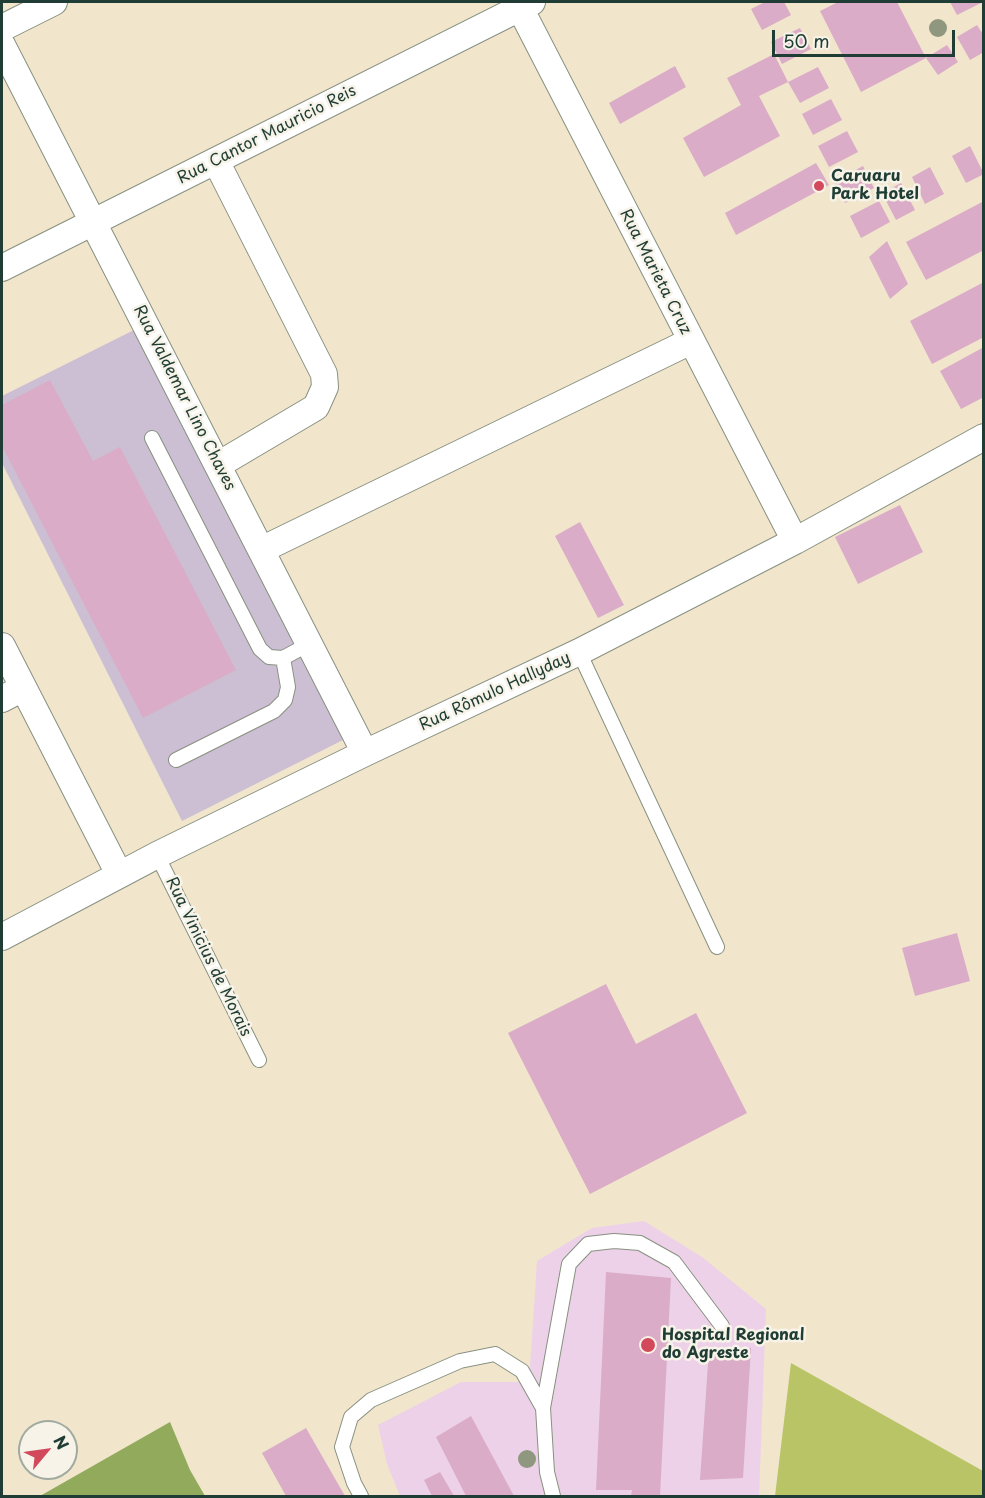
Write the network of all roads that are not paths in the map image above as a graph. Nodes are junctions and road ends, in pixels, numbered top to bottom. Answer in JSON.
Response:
{"nodes":[{"id":1,"x":54,"y":2,"type":"edge"},
{"id":2,"x":523,"y":4,"type":"edge"},
{"id":3,"x":2,"y":28,"type":"edge"},
{"id":4,"x":2,"y":45,"type":"edge"},
{"id":5,"x":216,"y":160,"type":"junction"},
{"id":6,"x":93,"y":222,"type":"junction"},
{"id":7,"x":2,"y":268,"type":"edge"},
{"id":8,"x":691,"y":341,"type":"junction"},
{"id":9,"x":984,"y":437,"type":"edge"},
{"id":10,"x":152,"y":438,"type":"dead end"},
{"id":11,"x":218,"y":465,"type":"junction"},
{"id":12,"x":795,"y":542,"type":"junction"},
{"id":13,"x":261,"y":550,"type":"junction"},
{"id":14,"x":309,"y":644,"type":"junction"},
{"id":15,"x":2,"y":646,"type":"edge"},
{"id":16,"x":579,"y":652,"type":"junction"},
{"id":17,"x":283,"y":658,"type":"junction"},
{"id":18,"x":12,"y":693,"type":"edge"},
{"id":19,"x":365,"y":753,"type":"junction"},
{"id":20,"x":176,"y":760,"type":"dead end"},
{"id":21,"x":157,"y":855,"type":"junction"},
{"id":22,"x":119,"y":874,"type":"junction"},
{"id":23,"x":2,"y":937,"type":"edge"},
{"id":24,"x":717,"y":947,"type":"dead end"},
{"id":25,"x":259,"y":1060,"type":"dead end"},
{"id":26,"x":722,"y":1326,"type":"dead end"},
{"id":27,"x":543,"y":1408,"type":"junction"},
{"id":28,"x":361,"y":1497,"type":"edge"},
{"id":29,"x":553,"y":1497,"type":"edge"}],
"edges":[{"from":1,"to":3,"type":"street"},
{"from":2,"to":5,"type":"street","name":"Rua Cantor Mauricio Reis"},
{"from":2,"to":8,"type":"street","name":"Rua Marieta Cruz"},
{"from":4,"to":6,"type":"street","name":"Rua Valdemar Lino Chaves"},
{"from":5,"to":6,"type":"street","name":"Rua Cantor Mauricio Reis"},
{"from":5,"to":11,"type":"street"},
{"from":6,"to":7,"type":"street","name":"Rua Cantor Mauricio Reis"},
{"from":6,"to":11,"type":"street","name":"Rua Valdemar Lino Chaves"},
{"from":8,"to":12,"type":"street","name":"Rua Marieta Cruz"},
{"from":8,"to":13,"type":"street"},
{"from":9,"to":12,"type":"street","name":"Rua Rômulo Hallyday"},
{"from":10,"to":17,"type":"lane"},
{"from":11,"to":13,"type":"street","name":"Rua Valdemar Lino Chaves"},
{"from":12,"to":16,"type":"street","name":"Rua Rômulo Hallyday"},
{"from":13,"to":14,"type":"street","name":"Rua Valdemar Lino Chaves"},
{"from":14,"to":17,"type":"lane"},
{"from":14,"to":19,"type":"street","name":"Rua Valdemar Lino Chaves"},
{"from":15,"to":18,"type":"street"},
{"from":16,"to":19,"type":"street","name":"Rua Rômulo Hallyday"},
{"from":16,"to":24,"type":"lane"},
{"from":17,"to":20,"type":"lane"},
{"from":18,"to":22,"type":"street"},
{"from":19,"to":21,"type":"street","name":"Rua Rômulo Hallyday"},
{"from":21,"to":22,"type":"street","name":"Rua Rômulo Hallyday"},
{"from":21,"to":25,"type":"lane","name":"Rua Vinicius de Morais"},
{"from":22,"to":23,"type":"street","name":"Rua Rômulo Hallyday"},
{"from":26,"to":27,"type":"lane"},
{"from":27,"to":28,"type":"lane"},
{"from":27,"to":29,"type":"lane"}]}
